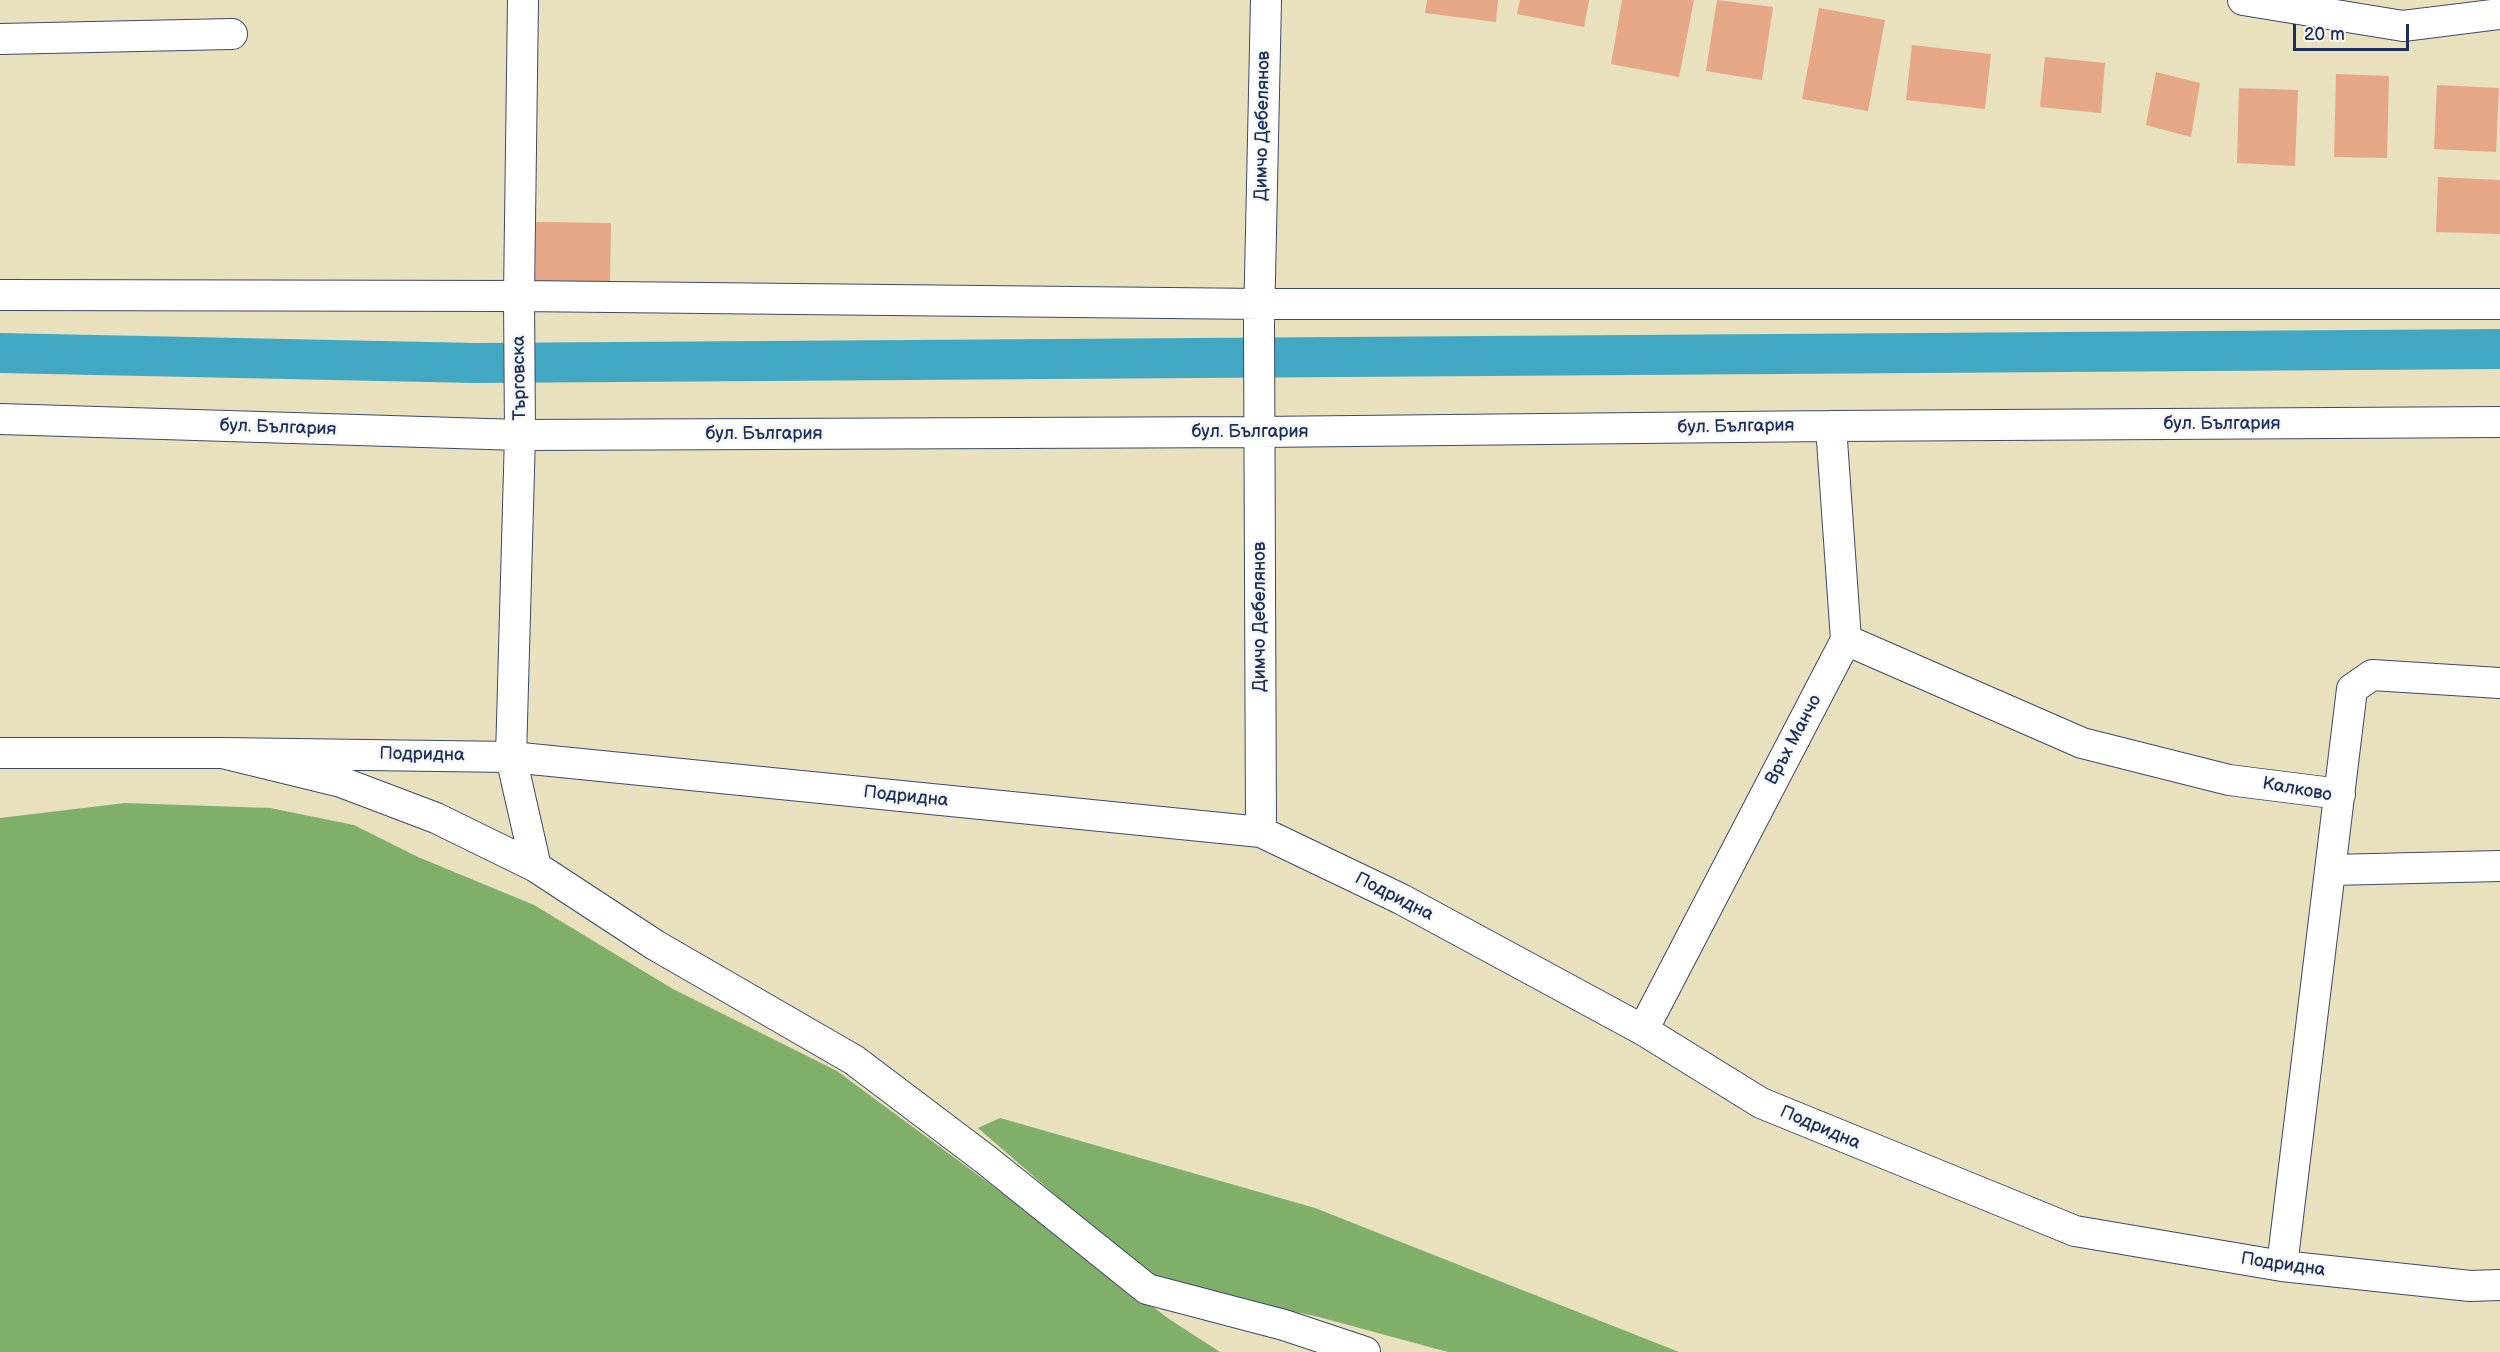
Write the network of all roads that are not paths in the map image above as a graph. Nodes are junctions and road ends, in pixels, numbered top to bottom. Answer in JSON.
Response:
{"nodes":[{"id":1,"x":523,"y":0,"type":"edge"},
{"id":2,"x":1266,"y":0,"type":"edge"},
{"id":3,"x":2243,"y":0,"type":"edge"},
{"id":4,"x":2500,"y":14,"type":"edge"},
{"id":5,"x":232,"y":34,"type":"dead end"},
{"id":6,"x":0,"y":39,"type":"edge"},
{"id":7,"x":0,"y":295,"type":"edge"},
{"id":8,"x":2500,"y":304,"type":"edge"},
{"id":9,"x":519,"y":309,"type":"junction"},
{"id":10,"x":1259,"y":314,"type":"junction"},
{"id":11,"x":0,"y":419,"type":"edge"},
{"id":12,"x":2500,"y":422,"type":"edge"},
{"id":13,"x":1831,"y":426,"type":"junction"},
{"id":14,"x":1259,"y":432,"type":"junction"},
{"id":15,"x":520,"y":435,"type":"junction"},
{"id":16,"x":1846,"y":640,"type":"junction"},
{"id":17,"x":2500,"y":683,"type":"edge"},
{"id":18,"x":0,"y":753,"type":"edge"},
{"id":19,"x":222,"y":753,"type":"junction"},
{"id":20,"x":511,"y":757,"type":"junction"},
{"id":21,"x":2340,"y":794,"type":"junction"},
{"id":22,"x":1261,"y":832,"type":"junction"},
{"id":23,"x":2500,"y":866,"type":"edge"},
{"id":24,"x":536,"y":867,"type":"junction"},
{"id":25,"x":2331,"y":870,"type":"junction"},
{"id":26,"x":1643,"y":1030,"type":"junction"},
{"id":27,"x":2282,"y":1266,"type":"junction"},
{"id":28,"x":2500,"y":1285,"type":"edge"},
{"id":29,"x":1365,"y":1352,"type":"edge"}],
"edges":[{"from":1,"to":9,"type":"street","name":"Търговска"},
{"from":2,"to":10,"type":"street","name":"Димчо Дебелянов"},
{"from":3,"to":4,"type":"street"},
{"from":5,"to":6,"type":"street"},
{"from":7,"to":9,"type":"street"},
{"from":8,"to":10,"type":"street"},
{"from":9,"to":10,"type":"street"},
{"from":9,"to":15,"type":"street","name":"Търговска"},
{"from":10,"to":14,"type":"street","name":"Димчо Дебелянов"},
{"from":11,"to":15,"type":"street","name":"бул. България"},
{"from":12,"to":13,"type":"street","name":"бул. България"},
{"from":13,"to":14,"type":"street","name":"бул. България"},
{"from":13,"to":16,"type":"street"},
{"from":14,"to":15,"type":"street","name":"бул. България"},
{"from":14,"to":22,"type":"street","name":"Димчо Дебелянов"},
{"from":15,"to":20,"type":"street","name":"Търговска"},
{"from":16,"to":21,"type":"street","name":"Калково"},
{"from":16,"to":26,"type":"street","name":"Връх Манчо"},
{"from":17,"to":21,"type":"street"},
{"from":18,"to":19,"type":"street"},
{"from":19,"to":20,"type":"street","name":"Подридна"},
{"from":19,"to":24,"type":"street"},
{"from":20,"to":22,"type":"street","name":"Подридна"},
{"from":20,"to":24,"type":"street","name":"Търговска"},
{"from":21,"to":25,"type":"street","name":"Калково"},
{"from":22,"to":26,"type":"street","name":"Подридна"},
{"from":23,"to":25,"type":"street"},
{"from":24,"to":29,"type":"street"},
{"from":25,"to":27,"type":"street","name":"Калково"},
{"from":26,"to":27,"type":"street","name":"Подридна"},
{"from":27,"to":28,"type":"street","name":"Подридна"}]}
